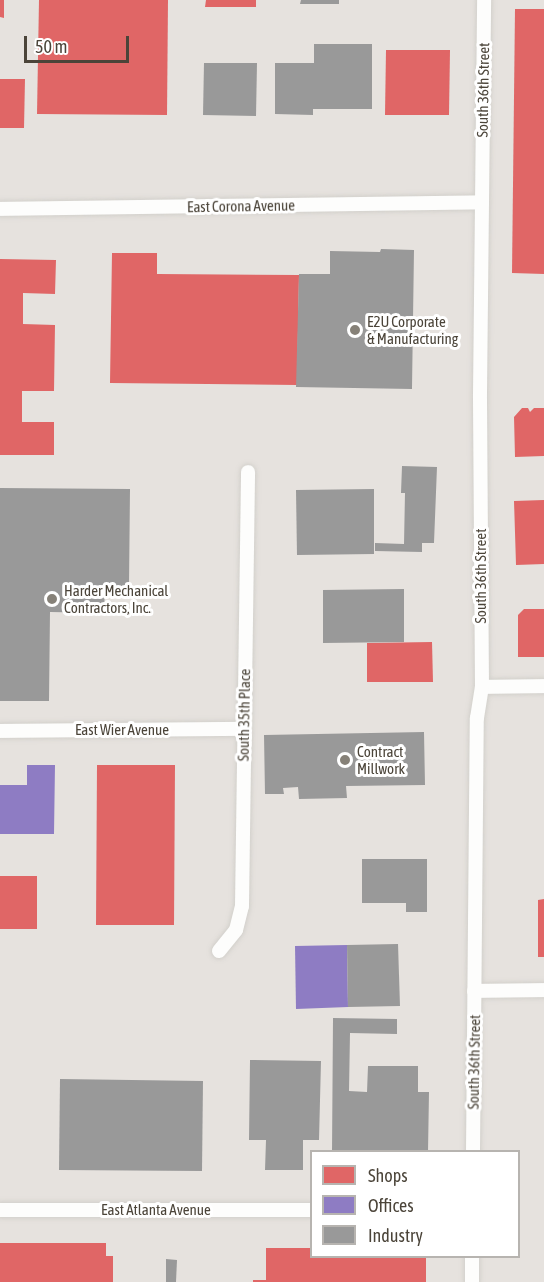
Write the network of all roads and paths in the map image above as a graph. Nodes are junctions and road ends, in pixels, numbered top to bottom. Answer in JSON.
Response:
{"nodes":[{"id":1,"x":484,"y":0,"type":"edge"},
{"id":2,"x":482,"y":202,"type":"junction"},
{"id":3,"x":0,"y":209,"type":"edge"},
{"id":4,"x":248,"y":472,"type":"dead end"},
{"id":5,"x":544,"y":686,"type":"edge"},
{"id":6,"x":482,"y":687,"type":"junction"},
{"id":7,"x":244,"y":729,"type":"junction"},
{"id":8,"x":0,"y":731,"type":"edge"},
{"id":9,"x":219,"y":951,"type":"dead end"},
{"id":10,"x":544,"y":990,"type":"edge"},
{"id":11,"x":474,"y":991,"type":"junction"},
{"id":12,"x":473,"y":1150,"type":"edge"},
{"id":13,"x":0,"y":1210,"type":"edge"},
{"id":14,"x":310,"y":1210,"type":"edge"},
{"id":15,"x":472,"y":1258,"type":"edge"},
{"id":16,"x":472,"y":1282,"type":"edge"}],
"edges":[{"from":1,"to":2,"type":"street","name":"South 36th Street"},
{"from":2,"to":3,"type":"street","name":"East Corona Avenue"},
{"from":2,"to":6,"type":"street","name":"South 36th Street"},
{"from":4,"to":7,"type":"street","name":"South 35th Place"},
{"from":5,"to":6,"type":"street"},
{"from":6,"to":11,"type":"street","name":"South 36th Street"},
{"from":7,"to":8,"type":"street","name":"East Wier Avenue"},
{"from":7,"to":9,"type":"street","name":"South 35th Place"},
{"from":10,"to":11,"type":"street"},
{"from":11,"to":12,"type":"street","name":"South 36th Street"},
{"from":13,"to":14,"type":"street","name":"East Atlanta Avenue"},
{"from":15,"to":16,"type":"street"}]}
